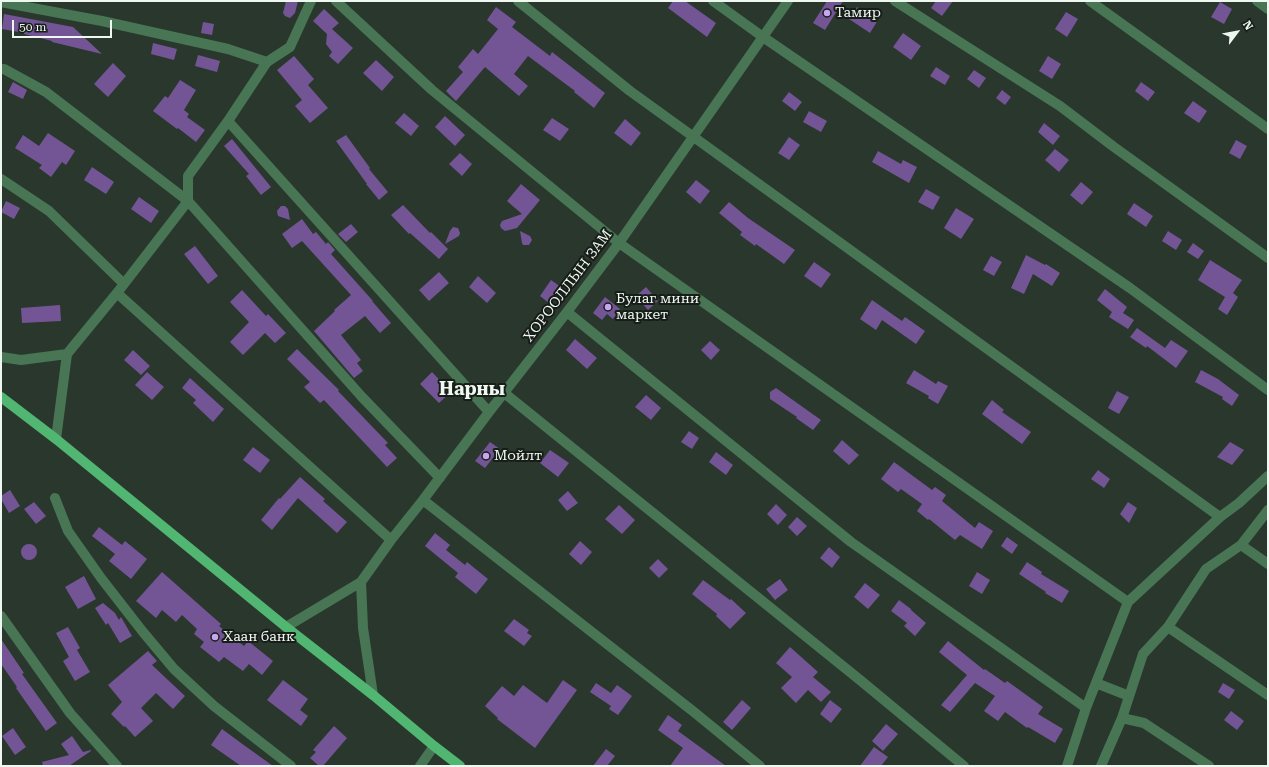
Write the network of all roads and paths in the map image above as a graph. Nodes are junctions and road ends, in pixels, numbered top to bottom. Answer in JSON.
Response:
{"nodes":[{"id":1,"x":311,"y":1,"type":"edge"},
{"id":2,"x":336,"y":1,"type":"edge"},
{"id":3,"x":518,"y":1,"type":"edge"},
{"id":4,"x":714,"y":1,"type":"edge"},
{"id":5,"x":788,"y":1,"type":"edge"},
{"id":6,"x":895,"y":1,"type":"edge"},
{"id":7,"x":1090,"y":1,"type":"edge"},
{"id":8,"x":1257,"y":1,"type":"edge"},
{"id":9,"x":1,"y":2,"type":"edge"},
{"id":10,"x":1268,"y":9,"type":"edge"},
{"id":11,"x":763,"y":37,"type":"junction"},
{"id":12,"x":267,"y":62,"type":"junction"},
{"id":13,"x":1,"y":69,"type":"edge"},
{"id":14,"x":228,"y":121,"type":"junction"},
{"id":15,"x":1268,"y":129,"type":"edge"},
{"id":16,"x":692,"y":137,"type":"junction"},
{"id":17,"x":1,"y":179,"type":"edge"},
{"id":18,"x":188,"y":201,"type":"junction"},
{"id":19,"x":619,"y":243,"type":"junction"},
{"id":20,"x":1268,"y":258,"type":"edge"},
{"id":21,"x":124,"y":284,"type":"junction"},
{"id":22,"x":117,"y":293,"type":"junction"},
{"id":23,"x":567,"y":312,"type":"junction"},
{"id":24,"x":67,"y":354,"type":"junction"},
{"id":25,"x":1,"y":358,"type":"edge"},
{"id":26,"x":1268,"y":390,"type":"edge"},
{"id":27,"x":503,"y":392,"type":"junction"},
{"id":28,"x":1,"y":397,"type":"edge"},
{"id":29,"x":489,"y":412,"type":"junction"},
{"id":30,"x":56,"y":439,"type":"junction"},
{"id":31,"x":1268,"y":476,"type":"edge"},
{"id":32,"x":440,"y":478,"type":"junction"},
{"id":33,"x":55,"y":498,"type":"dead end"},
{"id":34,"x":423,"y":500,"type":"junction"},
{"id":35,"x":1268,"y":510,"type":"edge"},
{"id":36,"x":1220,"y":517,"type":"junction"},
{"id":37,"x":391,"y":540,"type":"junction"},
{"id":38,"x":1241,"y":545,"type":"junction"},
{"id":39,"x":1268,"y":564,"type":"edge"},
{"id":40,"x":361,"y":582,"type":"junction"},
{"id":41,"x":1128,"y":602,"type":"junction"},
{"id":42,"x":1,"y":616,"type":"edge"},
{"id":43,"x":286,"y":627,"type":"junction"},
{"id":44,"x":1168,"y":627,"type":"junction"},
{"id":45,"x":1096,"y":683,"type":"junction"},
{"id":46,"x":373,"y":695,"type":"junction"},
{"id":47,"x":1268,"y":695,"type":"edge"},
{"id":48,"x":1129,"y":696,"type":"junction"},
{"id":49,"x":1086,"y":708,"type":"junction"},
{"id":50,"x":1122,"y":718,"type":"junction"},
{"id":51,"x":434,"y":746,"type":"junction"},
{"id":52,"x":117,"y":766,"type":"edge"},
{"id":53,"x":291,"y":766,"type":"edge"},
{"id":54,"x":420,"y":766,"type":"edge"},
{"id":55,"x":460,"y":766,"type":"edge"},
{"id":56,"x":760,"y":766,"type":"edge"},
{"id":57,"x":964,"y":766,"type":"edge"},
{"id":58,"x":1067,"y":766,"type":"edge"},
{"id":59,"x":1101,"y":766,"type":"edge"},
{"id":60,"x":1209,"y":766,"type":"edge"}],
"edges":[{"from":1,"to":12,"type":"street"},
{"from":2,"to":19,"type":"street"},
{"from":3,"to":16,"type":"street"},
{"from":4,"to":11,"type":"street"},
{"from":5,"to":11,"type":"street","name":"ХОРООЛЛЫН ЗАМ"},
{"from":6,"to":20,"type":"street"},
{"from":7,"to":15,"type":"street"},
{"from":8,"to":10,"type":"street"},
{"from":9,"to":12,"type":"street"},
{"from":11,"to":16,"type":"street","name":"ХОРООЛЛЫН ЗАМ"},
{"from":11,"to":26,"type":"street"},
{"from":12,"to":14,"type":"street"},
{"from":13,"to":18,"type":"street"},
{"from":14,"to":18,"type":"street"},
{"from":14,"to":29,"type":"street"},
{"from":16,"to":19,"type":"street","name":"ХОРООЛЛЫН ЗАМ"},
{"from":16,"to":36,"type":"street"},
{"from":17,"to":21,"type":"street"},
{"from":18,"to":21,"type":"street"},
{"from":18,"to":32,"type":"street"},
{"from":19,"to":23,"type":"street","name":"ХОРООЛЛЫН ЗАМ"},
{"from":19,"to":41,"type":"street"},
{"from":21,"to":22,"type":"street"},
{"from":22,"to":24,"type":"street"},
{"from":22,"to":37,"type":"street"},
{"from":23,"to":27,"type":"street","name":"ХОРООЛЛЫН ЗАМ"},
{"from":23,"to":49,"type":"street"},
{"from":24,"to":25,"type":"street"},
{"from":24,"to":30,"type":"street"},
{"from":27,"to":29,"type":"street","name":"ХОРООЛЛЫН ЗАМ"},
{"from":27,"to":57,"type":"street"},
{"from":28,"to":30,"type":"main road"},
{"from":29,"to":32,"type":"street","name":"ХОРООЛЛЫН ЗАМ"},
{"from":30,"to":43,"type":"main road"},
{"from":31,"to":36,"type":"street"},
{"from":32,"to":34,"type":"street","name":"ХОРООЛЛЫН ЗАМ"},
{"from":33,"to":53,"type":"street"},
{"from":34,"to":37,"type":"street","name":"ХОРООЛЛЫН ЗАМ"},
{"from":34,"to":56,"type":"street"},
{"from":35,"to":38,"type":"street"},
{"from":36,"to":41,"type":"street"},
{"from":37,"to":40,"type":"street","name":"ХОРООЛЛЫН ЗАМ"},
{"from":38,"to":39,"type":"street"},
{"from":38,"to":44,"type":"street"},
{"from":40,"to":43,"type":"street","name":"ХОРООЛЛЫН ЗАМ"},
{"from":40,"to":46,"type":"street"},
{"from":41,"to":45,"type":"street"},
{"from":42,"to":52,"type":"street"},
{"from":43,"to":46,"type":"main road"},
{"from":44,"to":47,"type":"street"},
{"from":44,"to":48,"type":"street"},
{"from":45,"to":48,"type":"street"},
{"from":45,"to":49,"type":"street"},
{"from":46,"to":51,"type":"main road"},
{"from":48,"to":50,"type":"street"},
{"from":49,"to":58,"type":"street"},
{"from":50,"to":59,"type":"street"},
{"from":50,"to":60,"type":"street"},
{"from":51,"to":54,"type":"street"},
{"from":51,"to":55,"type":"main road"}]}
